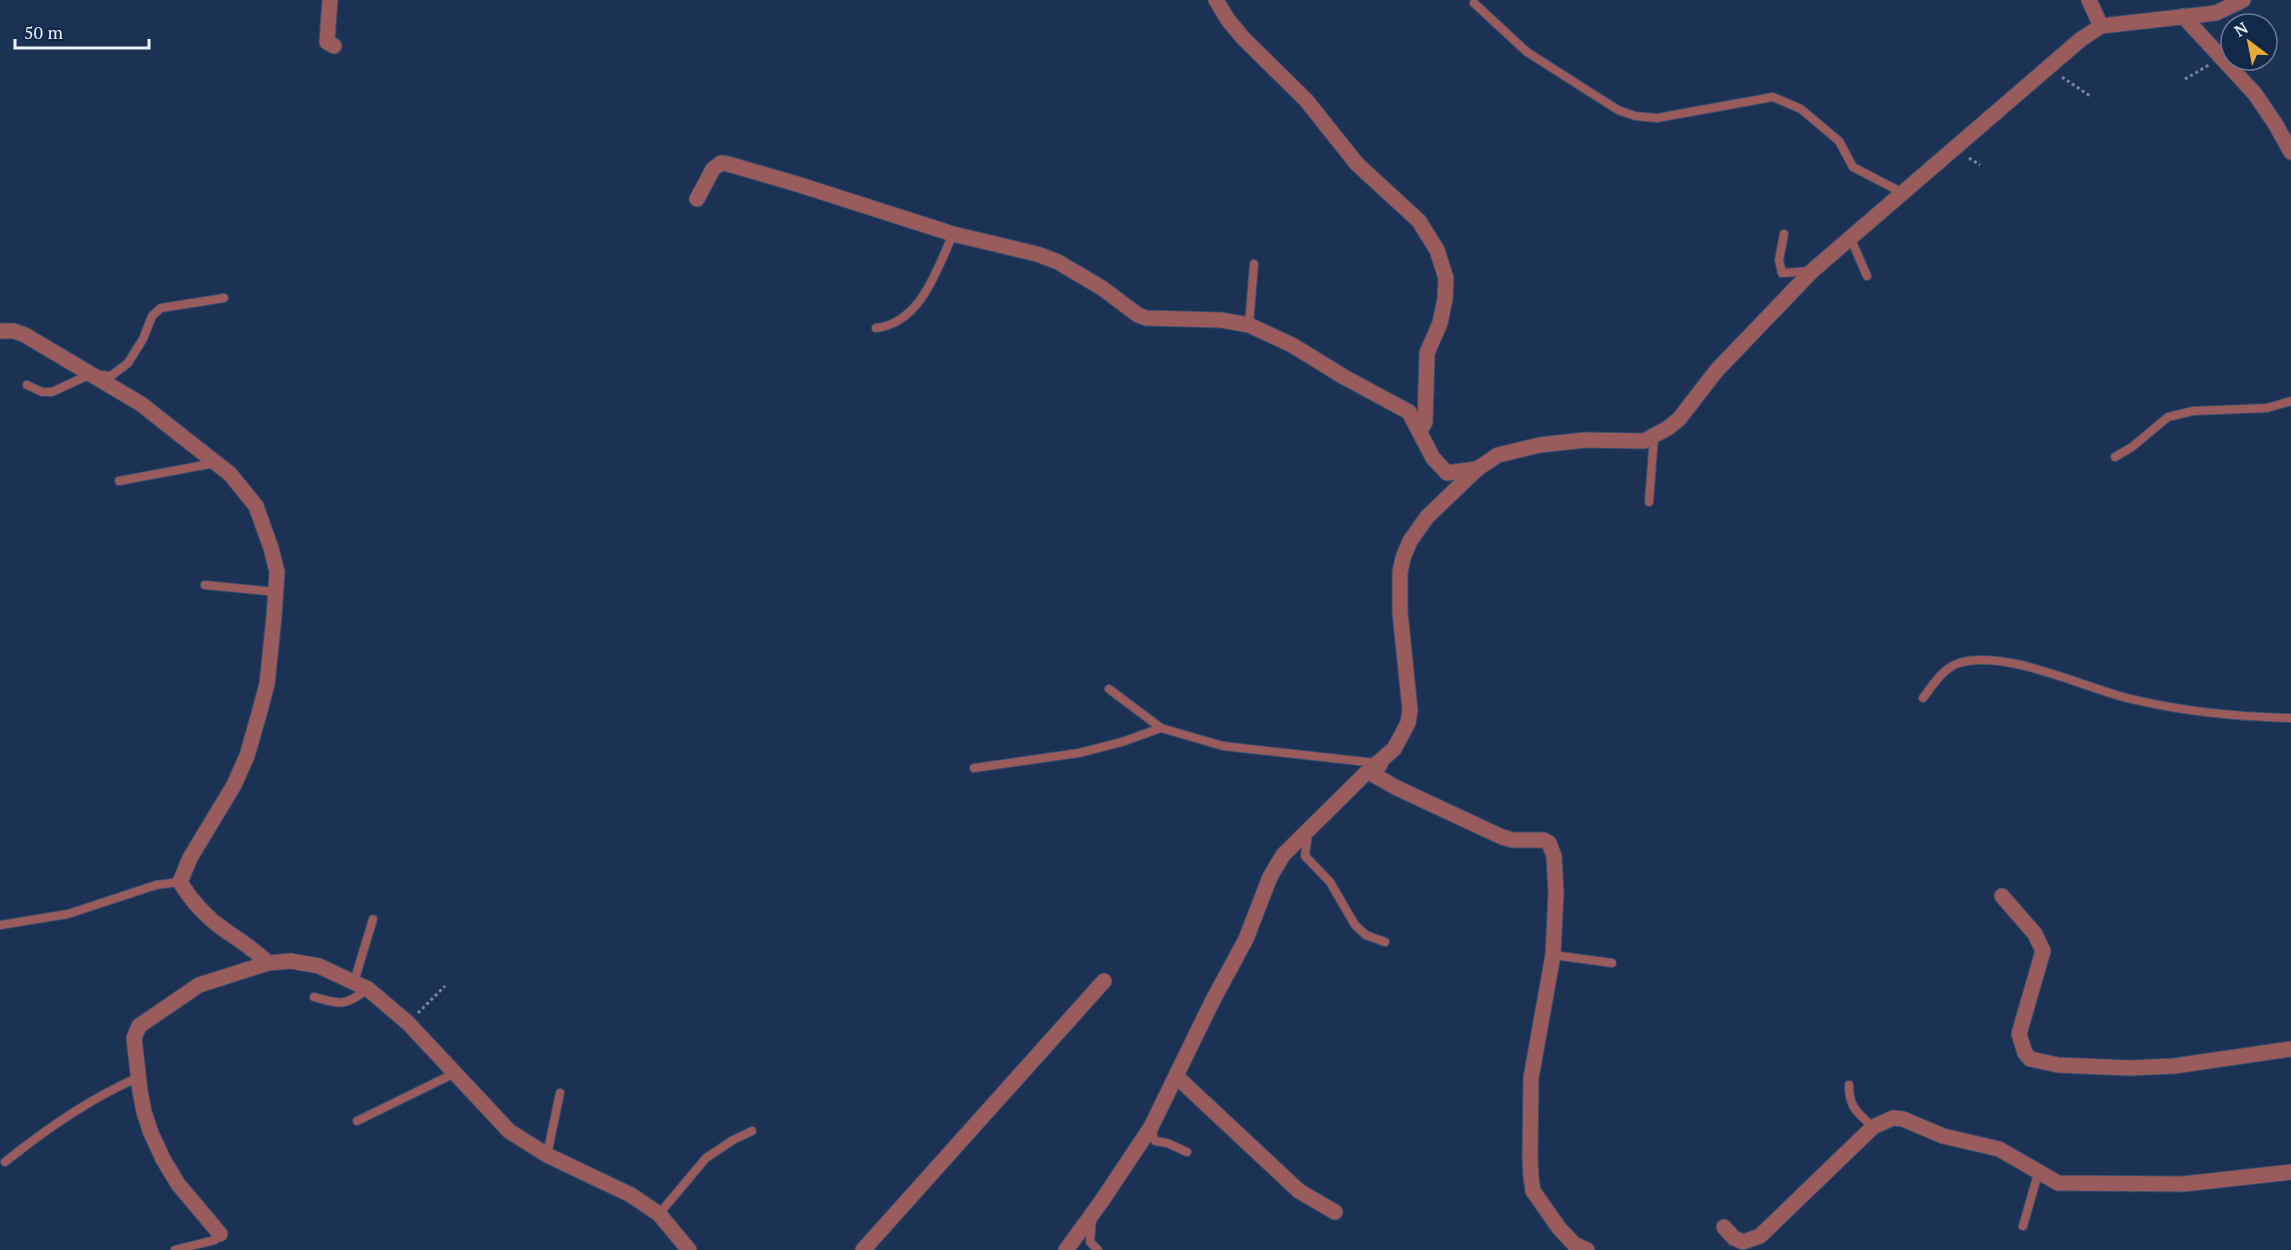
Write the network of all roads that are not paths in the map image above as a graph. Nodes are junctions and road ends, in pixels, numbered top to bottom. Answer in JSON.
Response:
{"nodes":[{"id":1,"x":330,"y":0,"type":"edge"},
{"id":2,"x":1216,"y":0,"type":"edge"},
{"id":3,"x":2089,"y":0,"type":"edge"},
{"id":4,"x":2243,"y":0,"type":"edge"},
{"id":5,"x":1474,"y":3,"type":"dead end"},
{"id":6,"x":2183,"y":16,"type":"junction"},
{"id":7,"x":2101,"y":26,"type":"junction"},
{"id":8,"x":334,"y":46,"type":"dead end"},
{"id":9,"x":2291,"y":152,"type":"edge"},
{"id":10,"x":1901,"y":192,"type":"junction"},
{"id":11,"x":697,"y":199,"type":"dead end"},
{"id":12,"x":953,"y":234,"type":"junction"},
{"id":13,"x":1784,"y":234,"type":"dead end"},
{"id":14,"x":1850,"y":237,"type":"junction"},
{"id":15,"x":1254,"y":264,"type":"dead end"},
{"id":16,"x":1812,"y":271,"type":"junction"},
{"id":17,"x":1867,"y":276,"type":"dead end"},
{"id":18,"x":224,"y":298,"type":"dead end"},
{"id":19,"x":1249,"y":325,"type":"junction"},
{"id":20,"x":876,"y":328,"type":"dead end"},
{"id":21,"x":0,"y":332,"type":"edge"},
{"id":22,"x":91,"y":374,"type":"junction"},
{"id":23,"x":27,"y":386,"type":"dead end"},
{"id":24,"x":2291,"y":401,"type":"edge"},
{"id":25,"x":1420,"y":431,"type":"junction"},
{"id":26,"x":1654,"y":437,"type":"junction"},
{"id":27,"x":2115,"y":457,"type":"dead end"},
{"id":28,"x":216,"y":463,"type":"junction"},
{"id":29,"x":1476,"y":469,"type":"junction"},
{"id":30,"x":119,"y":481,"type":"dead end"},
{"id":31,"x":1649,"y":502,"type":"dead end"},
{"id":32,"x":205,"y":585,"type":"dead end"},
{"id":33,"x":276,"y":592,"type":"junction"},
{"id":34,"x":1109,"y":690,"type":"dead end"},
{"id":35,"x":1923,"y":698,"type":"dead end"},
{"id":36,"x":2291,"y":718,"type":"edge"},
{"id":37,"x":1161,"y":728,"type":"junction"},
{"id":38,"x":1381,"y":760,"type":"junction"},
{"id":39,"x":974,"y":768,"type":"dead end"},
{"id":40,"x":1308,"y":829,"type":"junction"},
{"id":41,"x":181,"y":885,"type":"junction"},
{"id":42,"x":2002,"y":896,"type":"dead end"},
{"id":43,"x":373,"y":919,"type":"dead end"},
{"id":44,"x":0,"y":925,"type":"edge"},
{"id":45,"x":1384,"y":942,"type":"dead end"},
{"id":46,"x":1553,"y":955,"type":"junction"},
{"id":47,"x":268,"y":963,"type":"junction"},
{"id":48,"x":1612,"y":963,"type":"dead end"},
{"id":49,"x":1104,"y":981,"type":"dead end"},
{"id":50,"x":354,"y":982,"type":"junction"},
{"id":51,"x":368,"y":989,"type":"junction"},
{"id":52,"x":315,"y":997,"type":"dead end"},
{"id":53,"x":2291,"y":1049,"type":"edge"},
{"id":54,"x":455,"y":1073,"type":"junction"},
{"id":55,"x":1177,"y":1077,"type":"junction"},
{"id":56,"x":137,"y":1078,"type":"junction"},
{"id":57,"x":1849,"y":1085,"type":"dead end"},
{"id":58,"x":560,"y":1092,"type":"dead end"},
{"id":59,"x":357,"y":1121,"type":"dead end"},
{"id":60,"x":1151,"y":1127,"type":"junction"},
{"id":61,"x":1873,"y":1127,"type":"junction"},
{"id":62,"x":752,"y":1131,"type":"dead end"},
{"id":63,"x":1187,"y":1152,"type":"dead end"},
{"id":64,"x":547,"y":1155,"type":"junction"},
{"id":65,"x":5,"y":1162,"type":"dead end"},
{"id":66,"x":2291,"y":1172,"type":"edge"},
{"id":67,"x":2038,"y":1174,"type":"junction"},
{"id":68,"x":1335,"y":1212,"type":"dead end"},
{"id":69,"x":659,"y":1214,"type":"junction"},
{"id":70,"x":1093,"y":1214,"type":"junction"},
{"id":71,"x":2023,"y":1226,"type":"dead end"},
{"id":72,"x":1725,"y":1227,"type":"dead end"},
{"id":73,"x":220,"y":1234,"type":"joint"},
{"id":74,"x":175,"y":1250,"type":"edge"},
{"id":75,"x":689,"y":1250,"type":"edge"},
{"id":76,"x":863,"y":1250,"type":"edge"},
{"id":77,"x":1066,"y":1250,"type":"edge"},
{"id":78,"x":1098,"y":1250,"type":"edge"},
{"id":79,"x":1587,"y":1250,"type":"edge"}],
"edges":[{"from":1,"to":8,"type":"street"},
{"from":2,"to":25,"type":"street"},
{"from":3,"to":7,"type":"street"},
{"from":4,"to":6,"type":"street"},
{"from":5,"to":10,"type":"lane"},
{"from":6,"to":7,"type":"street"},
{"from":6,"to":9,"type":"street"},
{"from":7,"to":10,"type":"street"},
{"from":10,"to":14,"type":"street"},
{"from":11,"to":12,"type":"street"},
{"from":12,"to":19,"type":"street"},
{"from":12,"to":20,"type":"lane"},
{"from":13,"to":16,"type":"lane"},
{"from":14,"to":16,"type":"street"},
{"from":14,"to":17,"type":"lane"},
{"from":15,"to":19,"type":"lane"},
{"from":16,"to":26,"type":"street"},
{"from":18,"to":22,"type":"lane"},
{"from":19,"to":25,"type":"street"},
{"from":21,"to":22,"type":"street"},
{"from":22,"to":23,"type":"lane"},
{"from":22,"to":28,"type":"street"},
{"from":24,"to":27,"type":"lane"},
{"from":25,"to":29,"type":"street"},
{"from":26,"to":29,"type":"street"},
{"from":26,"to":31,"type":"lane"},
{"from":28,"to":30,"type":"lane"},
{"from":28,"to":33,"type":"street"},
{"from":29,"to":38,"type":"street"},
{"from":32,"to":33,"type":"lane"},
{"from":33,"to":41,"type":"street"},
{"from":34,"to":37,"type":"lane"},
{"from":35,"to":36,"type":"lane"},
{"from":37,"to":38,"type":"lane"},
{"from":37,"to":39,"type":"lane"},
{"from":38,"to":40,"type":"street"},
{"from":38,"to":46,"type":"street"},
{"from":40,"to":45,"type":"lane"},
{"from":40,"to":55,"type":"street"},
{"from":41,"to":44,"type":"lane"},
{"from":41,"to":47,"type":"street"},
{"from":42,"to":53,"type":"street"},
{"from":43,"to":50,"type":"lane"},
{"from":46,"to":48,"type":"lane"},
{"from":46,"to":79,"type":"street"},
{"from":47,"to":50,"type":"street"},
{"from":47,"to":56,"type":"street"},
{"from":49,"to":76,"type":"street"},
{"from":50,"to":51,"type":"street"},
{"from":51,"to":52,"type":"lane"},
{"from":51,"to":54,"type":"street"},
{"from":54,"to":59,"type":"lane"},
{"from":54,"to":64,"type":"street"},
{"from":55,"to":60,"type":"street"},
{"from":55,"to":68,"type":"street"},
{"from":56,"to":65,"type":"lane"},
{"from":56,"to":73,"type":"street"},
{"from":57,"to":61,"type":"lane"},
{"from":58,"to":64,"type":"lane"},
{"from":60,"to":63,"type":"lane"},
{"from":60,"to":70,"type":"street"},
{"from":61,"to":67,"type":"street"},
{"from":61,"to":72,"type":"street"},
{"from":62,"to":69,"type":"lane"},
{"from":64,"to":69,"type":"street"},
{"from":66,"to":67,"type":"street"},
{"from":67,"to":71,"type":"lane"},
{"from":69,"to":75,"type":"street"},
{"from":70,"to":77,"type":"street"},
{"from":70,"to":78,"type":"lane"},
{"from":73,"to":74,"type":"lane"}]}
